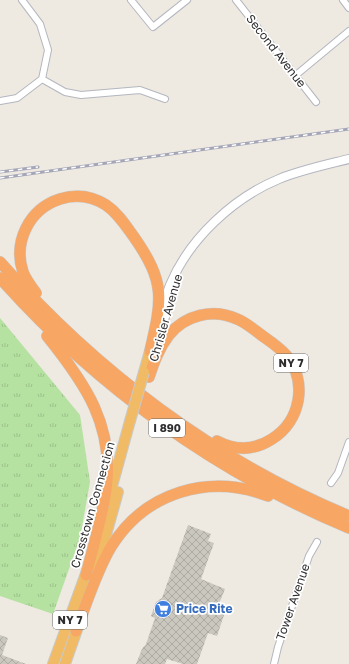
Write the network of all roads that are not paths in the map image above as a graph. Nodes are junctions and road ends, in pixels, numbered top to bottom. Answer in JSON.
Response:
{"nodes":[{"id":1,"x":22,"y":0,"type":"edge"},
{"id":2,"x":130,"y":0,"type":"edge"},
{"id":3,"x":187,"y":0,"type":"edge"},
{"id":4,"x":236,"y":0,"type":"edge"},
{"id":5,"x":343,"y":0,"type":"edge"},
{"id":6,"x":349,"y":8,"type":"edge"},
{"id":7,"x":349,"y":31,"type":"edge"},
{"id":8,"x":296,"y":75,"type":"junction"},
{"id":9,"x":42,"y":78,"type":"junction"},
{"id":10,"x":165,"y":99,"type":"dead end"},
{"id":11,"x":0,"y":101,"type":"edge"},
{"id":12,"x":316,"y":102,"type":"dead end"},
{"id":13,"x":349,"y":159,"type":"edge"},
{"id":14,"x":184,"y":260,"type":"junction"},
{"id":15,"x":0,"y":262,"type":"edge"},
{"id":16,"x":0,"y":278,"type":"edge"},
{"id":17,"x":11,"y":290,"type":"junction"},
{"id":18,"x":64,"y":329,"type":"junction"},
{"id":19,"x":150,"y":352,"type":"junction"},
{"id":20,"x":147,"y":374,"type":"junction"},
{"id":21,"x":174,"y":420,"type":"junction"},
{"id":22,"x":133,"y":423,"type":"junction"},
{"id":23,"x":349,"y":442,"type":"edge"},
{"id":24,"x":331,"y":483,"type":"dead end"},
{"id":25,"x":349,"y":516,"type":"edge"},
{"id":26,"x":334,"y":522,"type":"junction"},
{"id":27,"x":349,"y":528,"type":"edge"},
{"id":28,"x":317,"y":542,"type":"dead end"},
{"id":29,"x":86,"y":575,"type":"junction"},
{"id":30,"x":76,"y":631,"type":"junction"},
{"id":31,"x":54,"y":664,"type":"edge"},
{"id":32,"x":65,"y":664,"type":"edge"},
{"id":33,"x":274,"y":664,"type":"edge"}],
"edges":[{"from":1,"to":9,"type":"street"},
{"from":2,"to":3,"type":"street"},
{"from":4,"to":8,"type":"street","name":"Second Avenue"},
{"from":5,"to":6,"type":"street"},
{"from":7,"to":8,"type":"street"},
{"from":8,"to":12,"type":"street","name":"Second Avenue"},
{"from":9,"to":10,"type":"street"},
{"from":9,"to":11,"type":"street"},
{"from":13,"to":14,"type":"street","name":"Chrisler Avenue"},
{"from":14,"to":19,"type":"street","name":"Chrisler Avenue"},
{"from":14,"to":20,"type":"street","name":"Chrisler Avenue"},
{"from":15,"to":18,"type":"highway","number":"I 890"},
{"from":16,"to":17,"type":"highway","number":"I 890"},
{"from":17,"to":26,"type":"highway","number":"I 890"},
{"from":17,"to":29,"type":"highway","number":"NY 7"},
{"from":18,"to":19,"type":"highway"},
{"from":18,"to":21,"type":"highway","number":"I 890"},
{"from":19,"to":20,"type":"highway","name":"Crosstown Connection"},
{"from":20,"to":21,"type":"highway","number":"NY 7"},
{"from":20,"to":22,"type":"highway","name":"Crosstown Connection","number":"NY 7"},
{"from":21,"to":25,"type":"highway","number":"I 890"},
{"from":22,"to":29,"type":"highway","name":"Crosstown Connection"},
{"from":22,"to":30,"type":"highway","name":"Crosstown Connection","number":"NY 7"},
{"from":23,"to":24,"type":"street"},
{"from":26,"to":27,"type":"highway","number":"I 890"},
{"from":26,"to":30,"type":"highway"},
{"from":28,"to":33,"type":"street","name":"Tower Avenue"},
{"from":29,"to":31,"type":"highway","name":"Crosstown Connection","number":"NY 7"},
{"from":30,"to":32,"type":"highway","name":"Crosstown Connection","number":"NY 7"}]}
